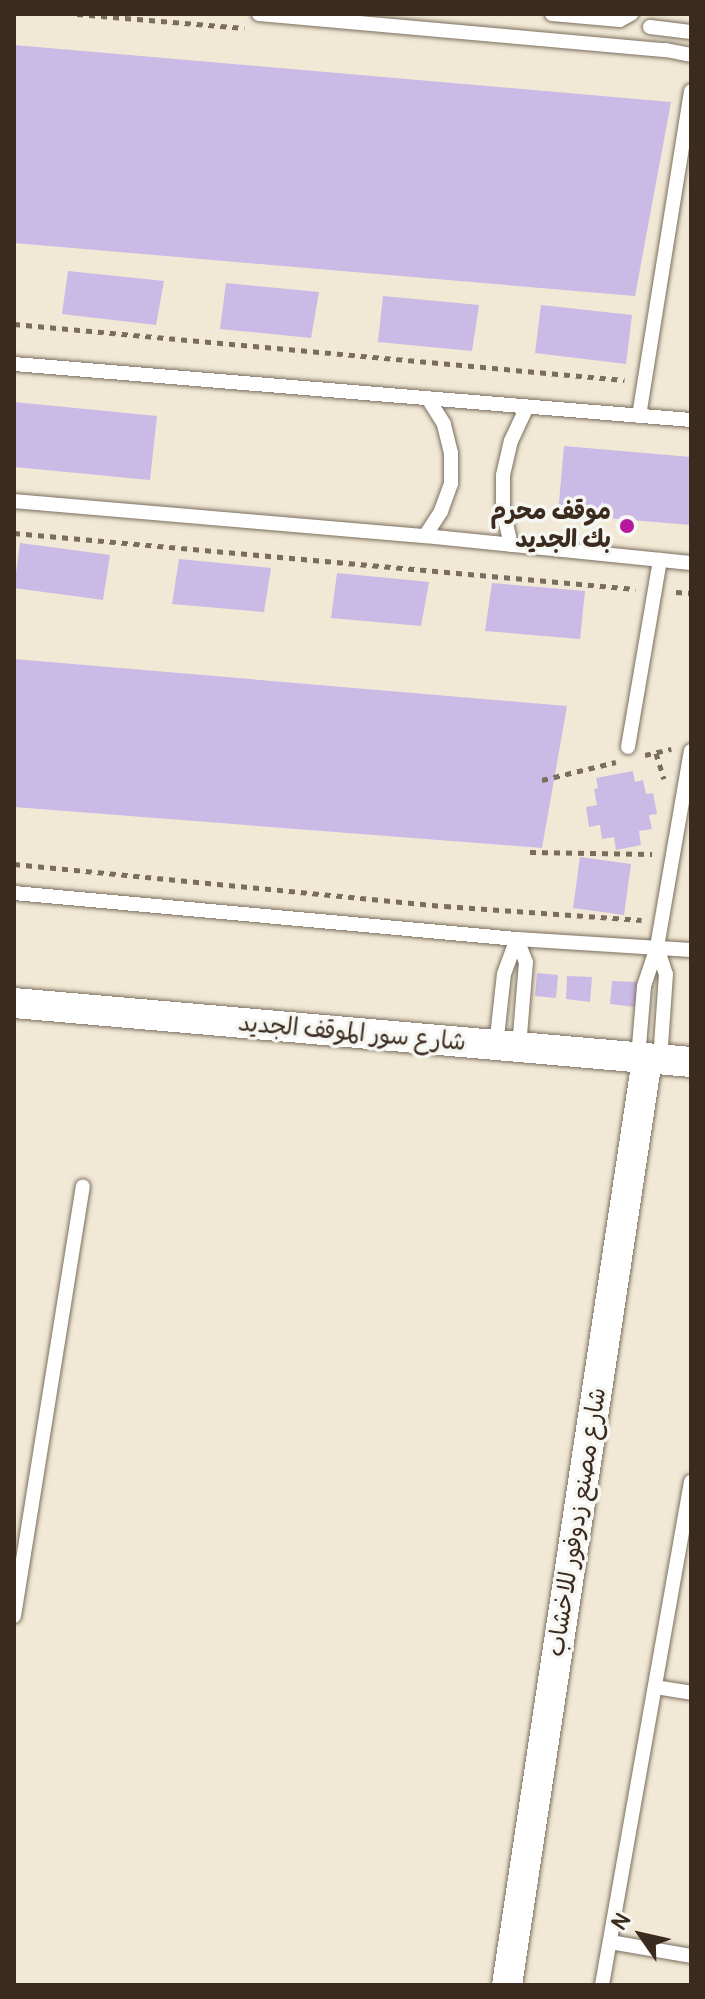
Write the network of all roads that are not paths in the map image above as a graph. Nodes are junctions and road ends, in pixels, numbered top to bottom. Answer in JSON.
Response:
{"nodes":[{"id":1,"x":259,"y":14,"type":"edge"},
{"id":2,"x":552,"y":14,"type":"edge"},
{"id":3,"x":631,"y":14,"type":"edge"},
{"id":4,"x":650,"y":20,"type":"edge"},
{"id":5,"x":691,"y":32,"type":"edge"},
{"id":6,"x":648,"y":48,"type":"junction"},
{"id":7,"x":691,"y":55,"type":"edge"},
{"id":8,"x":691,"y":91,"type":"edge"},
{"id":9,"x":14,"y":364,"type":"edge"},
{"id":10,"x":428,"y":398,"type":"junction"},
{"id":11,"x":527,"y":407,"type":"junction"},
{"id":12,"x":639,"y":416,"type":"junction"},
{"id":13,"x":691,"y":420,"type":"edge"},
{"id":14,"x":14,"y":501,"type":"edge"},
{"id":15,"x":425,"y":536,"type":"junction"},
{"id":16,"x":511,"y":545,"type":"junction"},
{"id":17,"x":660,"y":560,"type":"junction"},
{"id":18,"x":691,"y":563,"type":"edge"},
{"id":19,"x":628,"y":747,"type":"dead end"},
{"id":20,"x":691,"y":751,"type":"edge"},
{"id":21,"x":14,"y":893,"type":"edge"},
{"id":22,"x":517,"y":939,"type":"junction"},
{"id":23,"x":657,"y":947,"type":"junction"},
{"id":24,"x":691,"y":950,"type":"edge"},
{"id":25,"x":14,"y":1003,"type":"edge"},
{"id":26,"x":508,"y":1047,"type":"junction"},
{"id":27,"x":648,"y":1059,"type":"junction"},
{"id":28,"x":691,"y":1062,"type":"edge"},
{"id":29,"x":83,"y":1187,"type":"dead end"},
{"id":30,"x":691,"y":1482,"type":"edge"},
{"id":31,"x":14,"y":1616,"type":"edge"},
{"id":32,"x":655,"y":1687,"type":"junction"},
{"id":33,"x":691,"y":1693,"type":"edge"},
{"id":34,"x":610,"y":1942,"type":"junction"},
{"id":35,"x":691,"y":1956,"type":"edge"},
{"id":36,"x":507,"y":1985,"type":"edge"},
{"id":37,"x":602,"y":1985,"type":"edge"}],
"edges":[{"from":1,"to":6,"type":"lane"},
{"from":2,"to":3,"type":"lane"},
{"from":4,"to":5,"type":"lane"},
{"from":4,"to":6,"type":"lane"},
{"from":6,"to":7,"type":"lane"},
{"from":8,"to":12,"type":"lane"},
{"from":9,"to":10,"type":"lane"},
{"from":10,"to":11,"type":"lane"},
{"from":10,"to":15,"type":"lane"},
{"from":11,"to":12,"type":"lane"},
{"from":11,"to":16,"type":"lane"},
{"from":12,"to":13,"type":"lane"},
{"from":14,"to":15,"type":"lane"},
{"from":15,"to":16,"type":"lane"},
{"from":16,"to":17,"type":"lane"},
{"from":17,"to":18,"type":"lane"},
{"from":17,"to":19,"type":"lane"},
{"from":20,"to":23,"type":"lane"},
{"from":21,"to":22,"type":"lane"},
{"from":22,"to":23,"type":"lane"},
{"from":22,"to":26,"type":"lane"},
{"from":22,"to":26,"type":"lane"},
{"from":23,"to":24,"type":"lane"},
{"from":23,"to":27,"type":"lane"},
{"from":23,"to":27,"type":"lane"},
{"from":25,"to":26,"type":"street","name":"شارع سور الموقف الجديد"},
{"from":26,"to":27,"type":"street","name":"شارع سور الموقف الجديد"},
{"from":27,"to":28,"type":"street","name":"شارع سور الموقف الجديد"},
{"from":27,"to":36,"type":"street","name":"شارع مصنع زدوفور للاخشاب"},
{"from":29,"to":31,"type":"lane"},
{"from":30,"to":32,"type":"lane"},
{"from":32,"to":33,"type":"lane"},
{"from":32,"to":34,"type":"lane"},
{"from":34,"to":35,"type":"lane"},
{"from":34,"to":37,"type":"lane"}]}
